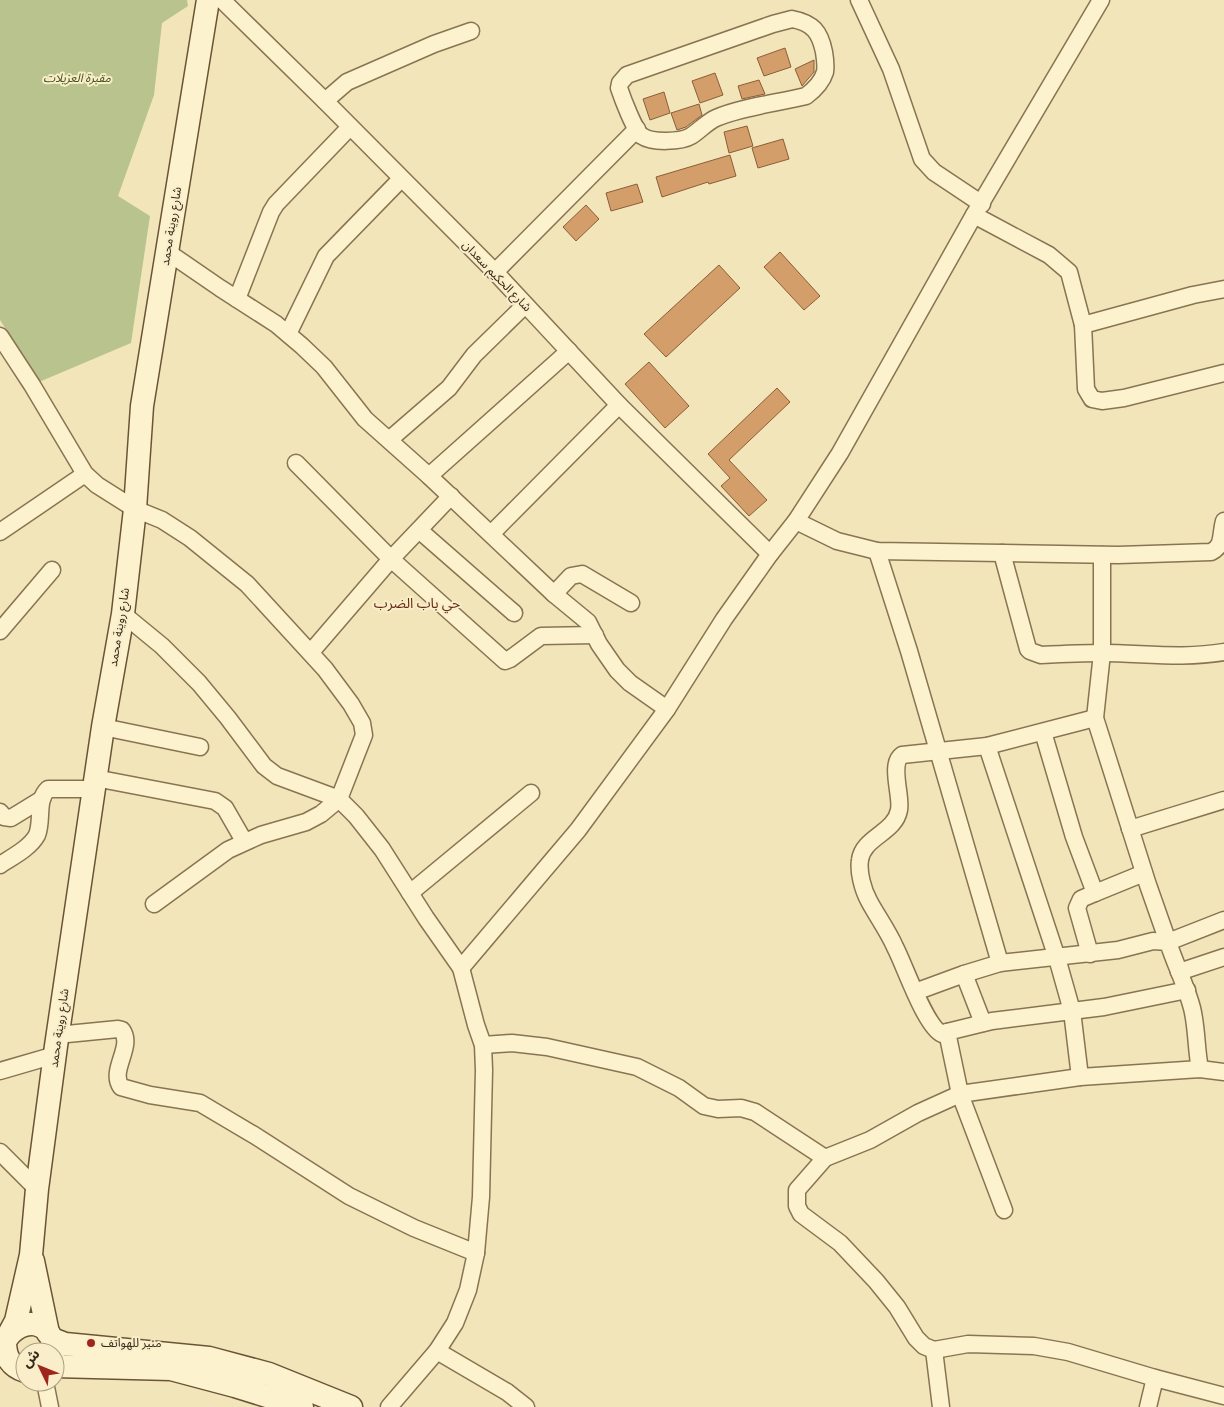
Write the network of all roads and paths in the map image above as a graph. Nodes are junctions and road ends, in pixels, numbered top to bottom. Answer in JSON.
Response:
{"nodes":[{"id":1,"x":208,"y":0,"type":"edge"},
{"id":2,"x":222,"y":0,"type":"edge"},
{"id":3,"x":859,"y":0,"type":"edge"},
{"id":4,"x":1101,"y":0,"type":"edge"},
{"id":5,"x":472,"y":31,"type":"dead end"},
{"id":6,"x":325,"y":101,"type":"junction"},
{"id":7,"x":350,"y":127,"type":"junction"},
{"id":8,"x":637,"y":129,"type":"junction"},
{"id":9,"x":401,"y":179,"type":"junction"},
{"id":10,"x":978,"y":209,"type":"junction"},
{"id":11,"x":166,"y":251,"type":"junction"},
{"id":12,"x":495,"y":272,"type":"junction"},
{"id":13,"x":1224,"y":289,"type":"edge"},
{"id":14,"x":237,"y":299,"type":"junction"},
{"id":15,"x":525,"y":305,"type":"junction"},
{"id":16,"x":1082,"y":325,"type":"junction"},
{"id":17,"x":288,"y":334,"type":"junction"},
{"id":18,"x":0,"y":336,"type":"edge"},
{"id":19,"x":569,"y":351,"type":"junction"},
{"id":20,"x":1224,"y":373,"type":"edge"},
{"id":21,"x":619,"y":405,"type":"junction"},
{"id":22,"x":389,"y":440,"type":"junction"},
{"id":23,"x":296,"y":463,"type":"dead end"},
{"id":24,"x":85,"y":474,"type":"junction"},
{"id":25,"x":430,"y":476,"type":"junction"},
{"id":26,"x":451,"y":496,"type":"junction"},
{"id":27,"x":135,"y":509,"type":"junction"},
{"id":28,"x":796,"y":521,"type":"junction"},
{"id":29,"x":1224,"y":521,"type":"edge"},
{"id":30,"x":419,"y":530,"type":"junction"},
{"id":31,"x":0,"y":532,"type":"edge"},
{"id":32,"x":492,"y":534,"type":"junction"},
{"id":33,"x":877,"y":551,"type":"junction"},
{"id":34,"x":1002,"y":553,"type":"junction"},
{"id":35,"x":770,"y":554,"type":"junction"},
{"id":36,"x":1102,"y":555,"type":"junction"},
{"id":37,"x":391,"y":559,"type":"junction"},
{"id":38,"x":52,"y":570,"type":"dead end"},
{"id":39,"x":554,"y":594,"type":"junction"},
{"id":40,"x":631,"y":603,"type":"dead end"},
{"id":41,"x":514,"y":613,"type":"dead end"},
{"id":42,"x":123,"y":614,"type":"junction"},
{"id":43,"x":0,"y":631,"type":"edge"},
{"id":44,"x":595,"y":635,"type":"junction"},
{"id":45,"x":311,"y":652,"type":"junction"},
{"id":46,"x":1224,"y":652,"type":"edge"},
{"id":47,"x":1102,"y":653,"type":"junction"},
{"id":48,"x":668,"y":709,"type":"junction"},
{"id":49,"x":1095,"y":718,"type":"junction"},
{"id":50,"x":103,"y":727,"type":"junction"},
{"id":51,"x":1043,"y":732,"type":"junction"},
{"id":52,"x":987,"y":746,"type":"junction"},
{"id":53,"x":200,"y":747,"type":"dead end"},
{"id":54,"x":938,"y":752,"type":"junction"},
{"id":55,"x":94,"y":784,"type":"junction"},
{"id":56,"x":531,"y":793,"type":"dead end"},
{"id":57,"x":42,"y":799,"type":"junction"},
{"id":58,"x":340,"y":799,"type":"junction"},
{"id":59,"x":1224,"y":800,"type":"edge"},
{"id":60,"x":0,"y":812,"type":"edge"},
{"id":61,"x":1130,"y":829,"type":"junction"},
{"id":62,"x":244,"y":842,"type":"junction"},
{"id":63,"x":0,"y":865,"type":"edge"},
{"id":64,"x":1144,"y":873,"type":"junction"},
{"id":65,"x":410,"y":893,"type":"junction"},
{"id":66,"x":1095,"y":893,"type":"junction"},
{"id":67,"x":154,"y":904,"type":"dead end"},
{"id":68,"x":1224,"y":920,"type":"edge"},
{"id":69,"x":1168,"y":942,"type":"junction"},
{"id":70,"x":1090,"y":954,"type":"junction"},
{"id":71,"x":1224,"y":957,"type":"edge"},
{"id":72,"x":1057,"y":958,"type":"junction"},
{"id":73,"x":1000,"y":963,"type":"junction"},
{"id":74,"x":461,"y":968,"type":"junction"},
{"id":75,"x":1179,"y":972,"type":"junction"},
{"id":76,"x":964,"y":974,"type":"junction"},
{"id":77,"x":1187,"y":990,"type":"junction"},
{"id":78,"x":915,"y":992,"type":"junction"},
{"id":79,"x":1072,"y":1011,"type":"junction"},
{"id":80,"x":983,"y":1024,"type":"junction"},
{"id":81,"x":948,"y":1032,"type":"junction"},
{"id":82,"x":56,"y":1045,"type":"junction"},
{"id":83,"x":483,"y":1045,"type":"junction"},
{"id":84,"x":1200,"y":1069,"type":"junction"},
{"id":85,"x":0,"y":1071,"type":"edge"},
{"id":86,"x":1224,"y":1072,"type":"edge"},
{"id":87,"x":1080,"y":1077,"type":"junction"},
{"id":88,"x":960,"y":1094,"type":"junction"},
{"id":89,"x":0,"y":1152,"type":"edge"},
{"id":90,"x":825,"y":1158,"type":"junction"},
{"id":91,"x":37,"y":1189,"type":"junction"},
{"id":92,"x":1004,"y":1210,"type":"dead end"},
{"id":93,"x":476,"y":1253,"type":"junction"},
{"id":94,"x":31,"y":1255,"type":"junction"},
{"id":95,"x":5,"y":1340,"type":"edge"},
{"id":96,"x":51,"y":1341,"type":"edge"},
{"id":97,"x":934,"y":1350,"type":"junction"},
{"id":98,"x":437,"y":1351,"type":"junction"},
{"id":99,"x":65,"y":1366,"type":"edge"},
{"id":100,"x":14,"y":1371,"type":"edge"},
{"id":101,"x":1155,"y":1378,"type":"junction"},
{"id":102,"x":47,"y":1392,"type":"edge"},
{"id":103,"x":1224,"y":1396,"type":"edge"},
{"id":104,"x":50,"y":1407,"type":"edge"},
{"id":105,"x":302,"y":1407,"type":"edge"},
{"id":106,"x":351,"y":1407,"type":"edge"},
{"id":107,"x":389,"y":1407,"type":"edge"},
{"id":108,"x":526,"y":1407,"type":"edge"},
{"id":109,"x":941,"y":1407,"type":"edge"},
{"id":110,"x":1148,"y":1407,"type":"edge"}],
"edges":[{"from":1,"to":11,"type":"main road","name":"شارع روينة محمد"},
{"from":2,"to":6,"type":"street","name":"شارع الحكيم سعدان"},
{"from":3,"to":10,"type":"street"},
{"from":4,"to":10,"type":"street"},
{"from":5,"to":6,"type":"street"},
{"from":6,"to":7,"type":"street","name":"شارع الحكيم سعدان"},
{"from":7,"to":9,"type":"street","name":"شارع الحكيم سعدان"},
{"from":7,"to":14,"type":"street"},
{"from":8,"to":8,"type":"street"},
{"from":8,"to":12,"type":"street"},
{"from":9,"to":12,"type":"street","name":"شارع الحكيم سعدان"},
{"from":9,"to":17,"type":"street"},
{"from":10,"to":16,"type":"street"},
{"from":10,"to":28,"type":"street"},
{"from":11,"to":14,"type":"street"},
{"from":11,"to":27,"type":"main road","name":"شارع روينة محمد"},
{"from":12,"to":15,"type":"street","name":"شارع الحكيم سعدان"},
{"from":13,"to":16,"type":"street"},
{"from":14,"to":17,"type":"street"},
{"from":15,"to":19,"type":"street","name":"شارع الحكيم سعدان"},
{"from":15,"to":22,"type":"street"},
{"from":16,"to":20,"type":"street"},
{"from":17,"to":22,"type":"street"},
{"from":18,"to":24,"type":"street"},
{"from":19,"to":21,"type":"street","name":"شارع الحكيم سعدان"},
{"from":19,"to":25,"type":"street"},
{"from":21,"to":32,"type":"street"},
{"from":21,"to":35,"type":"street","name":"شارع الحكيم سعدان"},
{"from":22,"to":25,"type":"street"},
{"from":23,"to":37,"type":"street"},
{"from":24,"to":27,"type":"street"},
{"from":24,"to":31,"type":"street"},
{"from":25,"to":26,"type":"street"},
{"from":26,"to":30,"type":"street"},
{"from":26,"to":32,"type":"street"},
{"from":27,"to":42,"type":"main road","name":"شارع روينة محمد"},
{"from":27,"to":45,"type":"street"},
{"from":28,"to":33,"type":"street"},
{"from":28,"to":35,"type":"street"},
{"from":29,"to":36,"type":"street"},
{"from":30,"to":37,"type":"street"},
{"from":30,"to":41,"type":"street"},
{"from":32,"to":39,"type":"street"},
{"from":33,"to":34,"type":"street"},
{"from":33,"to":54,"type":"street"},
{"from":34,"to":36,"type":"street"},
{"from":34,"to":47,"type":"street"},
{"from":35,"to":48,"type":"street"},
{"from":36,"to":47,"type":"street"},
{"from":37,"to":44,"type":"street"},
{"from":37,"to":45,"type":"street"},
{"from":38,"to":43,"type":"street"},
{"from":39,"to":40,"type":"street"},
{"from":39,"to":44,"type":"street"},
{"from":42,"to":50,"type":"main road","name":"شارع روينة محمد"},
{"from":42,"to":58,"type":"street"},
{"from":44,"to":48,"type":"street"},
{"from":45,"to":58,"type":"street"},
{"from":46,"to":47,"type":"street"},
{"from":47,"to":49,"type":"street"},
{"from":48,"to":74,"type":"street"},
{"from":49,"to":51,"type":"street"},
{"from":49,"to":61,"type":"street"},
{"from":50,"to":53,"type":"street"},
{"from":50,"to":55,"type":"main road","name":"شارع روينة محمد"},
{"from":51,"to":52,"type":"street"},
{"from":51,"to":66,"type":"street"},
{"from":52,"to":54,"type":"street"},
{"from":52,"to":72,"type":"street"},
{"from":54,"to":73,"type":"street"},
{"from":54,"to":78,"type":"street"},
{"from":55,"to":57,"type":"street"},
{"from":55,"to":62,"type":"street"},
{"from":55,"to":82,"type":"main road","name":"شارع روينة محمد"},
{"from":56,"to":65,"type":"street"},
{"from":57,"to":60,"type":"street"},
{"from":57,"to":63,"type":"street"},
{"from":58,"to":62,"type":"street"},
{"from":58,"to":65,"type":"street"},
{"from":59,"to":61,"type":"street"},
{"from":61,"to":64,"type":"street"},
{"from":62,"to":67,"type":"street"},
{"from":64,"to":66,"type":"street"},
{"from":64,"to":69,"type":"street"},
{"from":65,"to":74,"type":"street"},
{"from":66,"to":70,"type":"street"},
{"from":68,"to":69,"type":"street"},
{"from":69,"to":70,"type":"street"},
{"from":69,"to":75,"type":"street"},
{"from":70,"to":72,"type":"street"},
{"from":71,"to":75,"type":"street"},
{"from":72,"to":73,"type":"street"},
{"from":72,"to":79,"type":"street"},
{"from":73,"to":76,"type":"street"},
{"from":74,"to":83,"type":"street"},
{"from":75,"to":77,"type":"street"},
{"from":76,"to":78,"type":"street"},
{"from":76,"to":80,"type":"street"},
{"from":77,"to":79,"type":"street"},
{"from":77,"to":84,"type":"street"},
{"from":78,"to":81,"type":"street"},
{"from":79,"to":80,"type":"street"},
{"from":79,"to":87,"type":"street"},
{"from":80,"to":81,"type":"street"},
{"from":81,"to":88,"type":"street"},
{"from":82,"to":85,"type":"street"},
{"from":82,"to":91,"type":"main road","name":"شارع روينة محمد"},
{"from":82,"to":93,"type":"street"},
{"from":83,"to":90,"type":"street"},
{"from":83,"to":93,"type":"street"},
{"from":84,"to":86,"type":"street"},
{"from":84,"to":87,"type":"street"},
{"from":87,"to":88,"type":"street"},
{"from":88,"to":90,"type":"street"},
{"from":88,"to":92,"type":"street"},
{"from":89,"to":91,"type":"street"},
{"from":90,"to":97,"type":"street"},
{"from":91,"to":94,"type":"main road","name":"شارع روينة محمد"},
{"from":93,"to":98,"type":"street"},
{"from":94,"to":95,"type":"main road"},
{"from":94,"to":96,"type":"main road"},
{"from":95,"to":96,"type":"main road"},
{"from":95,"to":100,"type":"main road"},
{"from":96,"to":106,"type":"main road"},
{"from":97,"to":101,"type":"street"},
{"from":97,"to":109,"type":"street"},
{"from":98,"to":107,"type":"street"},
{"from":98,"to":108,"type":"street"},
{"from":99,"to":105,"type":"main road"},
{"from":101,"to":103,"type":"street"},
{"from":101,"to":110,"type":"street"},
{"from":102,"to":104,"type":"street"}]}
